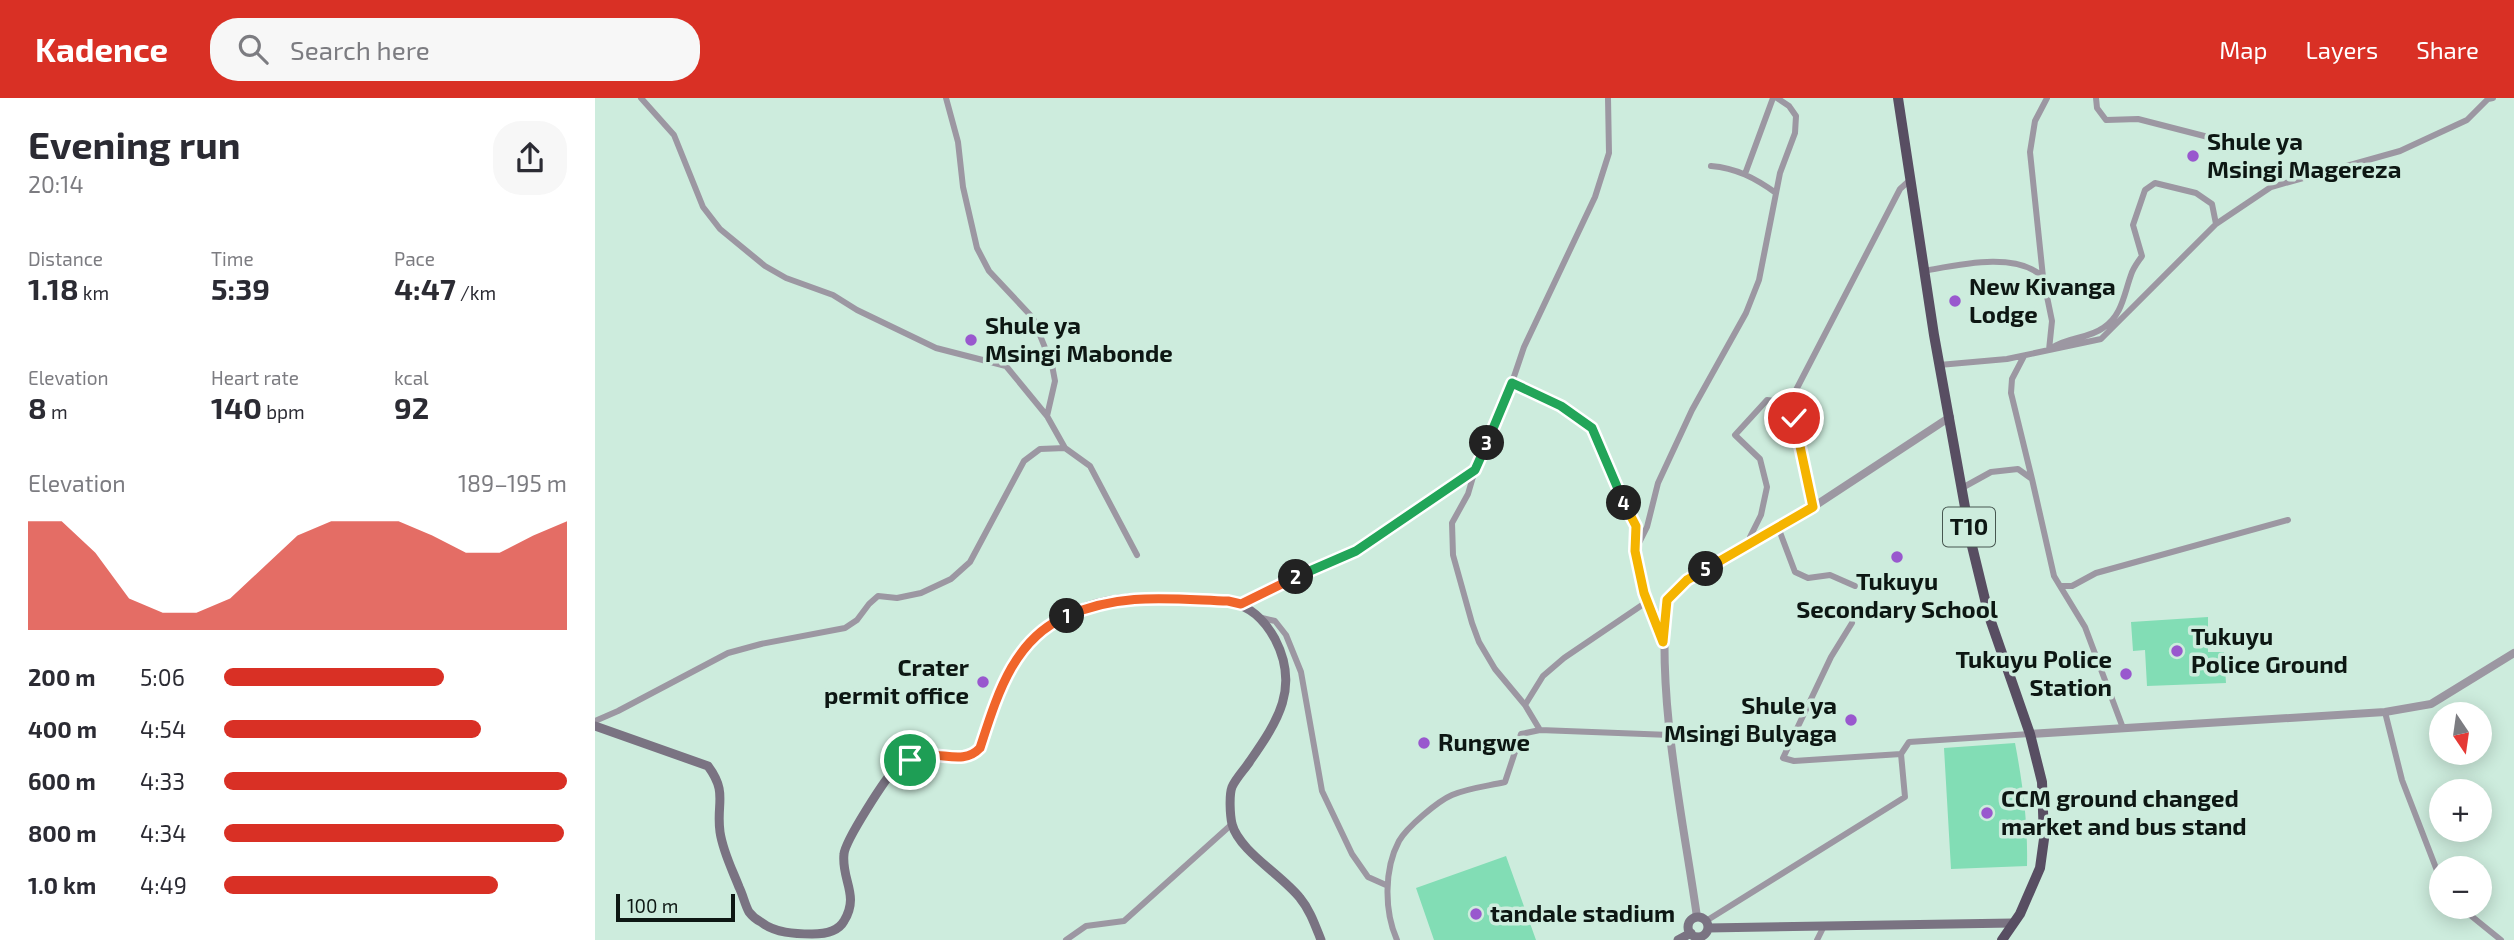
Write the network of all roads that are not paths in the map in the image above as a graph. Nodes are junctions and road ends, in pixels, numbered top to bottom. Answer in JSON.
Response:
{"nodes":[{"id":1,"x":641,"y":98,"type":"edge"},
{"id":2,"x":946,"y":98,"type":"edge"},
{"id":3,"x":1608,"y":98,"type":"edge"},
{"id":4,"x":1775,"y":98,"type":"edge"},
{"id":5,"x":1898,"y":98,"type":"edge"},
{"id":6,"x":2047,"y":98,"type":"edge"},
{"id":7,"x":2096,"y":98,"type":"edge"},
{"id":8,"x":2493,"y":98,"type":"edge"},
{"id":9,"x":2251,"y":148,"type":"dead end"},
{"id":10,"x":1711,"y":166,"type":"dead end"},
{"id":11,"x":1745,"y":174,"type":"junction"},
{"id":12,"x":1911,"y":179,"type":"junction"},
{"id":13,"x":1776,"y":193,"type":"junction"},
{"id":14,"x":2215,"y":224,"type":"junction"},
{"id":15,"x":1924,"y":271,"type":"junction"},
{"id":16,"x":2043,"y":277,"type":"junction"},
{"id":17,"x":2049,"y":351,"type":"junction"},
{"id":18,"x":2024,"y":356,"type":"junction"},
{"id":19,"x":1939,"y":365,"type":"junction"},
{"id":20,"x":1512,"y":383,"type":"junction"},
{"id":21,"x":1047,"y":416,"type":"junction"},
{"id":22,"x":1950,"y":417,"type":"junction"},
{"id":23,"x":1794,"y":418,"type":"junction"},
{"id":24,"x":1065,"y":448,"type":"junction"},
{"id":25,"x":1475,"y":470,"type":"junction"},
{"id":26,"x":2032,"y":479,"type":"junction"},
{"id":27,"x":1962,"y":488,"type":"junction"},
{"id":28,"x":1813,"y":507,"type":"junction"},
{"id":29,"x":2288,"y":520,"type":"dead end"},
{"id":30,"x":1778,"y":527,"type":"junction"},
{"id":31,"x":1751,"y":543,"type":"junction"},
{"id":32,"x":1635,"y":551,"type":"junction"},
{"id":33,"x":1137,"y":555,"type":"dead end"},
{"id":34,"x":1855,"y":586,"type":"dead end"},
{"id":35,"x":2060,"y":586,"type":"junction"},
{"id":36,"x":1648,"y":601,"type":"junction"},
{"id":37,"x":1241,"y":604,"type":"junction"},
{"id":38,"x":1262,"y":618,"type":"junction"},
{"id":39,"x":1852,"y":622,"type":"dead end"},
{"id":40,"x":1663,"y":642,"type":"junction"},
{"id":41,"x":2514,"y":653,"type":"edge"},
{"id":42,"x":1525,"y":705,"type":"junction"},
{"id":43,"x":2385,"y":712,"type":"junction"},
{"id":44,"x":595,"y":724,"type":"edge"},
{"id":45,"x":2123,"y":728,"type":"junction"},
{"id":46,"x":1540,"y":730,"type":"junction"},
{"id":47,"x":2030,"y":734,"type":"junction"},
{"id":48,"x":1670,"y":735,"type":"junction"},
{"id":49,"x":1901,"y":754,"type":"junction"},
{"id":50,"x":1232,"y":824,"type":"junction"},
{"id":51,"x":2431,"y":856,"type":"edge"},
{"id":52,"x":1386,"y":886,"type":"junction"},
{"id":53,"x":2475,"y":919,"type":"edge"},
{"id":54,"x":1703,"y":922,"type":"junction"},
{"id":55,"x":2013,"y":923,"type":"junction"},
{"id":56,"x":1824,"y":926,"type":"junction"},
{"id":57,"x":1695,"y":936,"type":"edge"},
{"id":58,"x":1066,"y":940,"type":"edge"},
{"id":59,"x":1321,"y":940,"type":"edge"},
{"id":60,"x":1397,"y":940,"type":"edge"},
{"id":61,"x":1678,"y":940,"type":"edge"},
{"id":62,"x":1817,"y":940,"type":"edge"},
{"id":63,"x":2001,"y":940,"type":"edge"},
{"id":64,"x":2501,"y":940,"type":"edge"}],
"edges":[{"from":1,"to":21,"type":"street"},
{"from":2,"to":21,"type":"street"},
{"from":3,"to":20,"type":"street"},
{"from":4,"to":11,"type":"street"},
{"from":4,"to":13,"type":"street"},
{"from":5,"to":12,"type":"highway","number":"T10"},
{"from":6,"to":16,"type":"street"},
{"from":7,"to":9,"type":"street"},
{"from":8,"to":14,"type":"street"},
{"from":10,"to":11,"type":"street"},
{"from":11,"to":13,"type":"street"},
{"from":12,"to":15,"type":"highway","number":"T10"},
{"from":12,"to":23,"type":"street"},
{"from":13,"to":32,"type":"street"},
{"from":14,"to":17,"type":"street"},
{"from":14,"to":17,"type":"street"},
{"from":15,"to":16,"type":"street"},
{"from":15,"to":19,"type":"highway","number":"T10"},
{"from":16,"to":17,"type":"street"},
{"from":17,"to":18,"type":"street"},
{"from":18,"to":19,"type":"street"},
{"from":18,"to":26,"type":"street"},
{"from":19,"to":22,"type":"highway","number":"T10"},
{"from":20,"to":25,"type":"street"},
{"from":20,"to":32,"type":"street"},
{"from":21,"to":24,"type":"street"},
{"from":22,"to":27,"type":"highway","number":"T10"},
{"from":22,"to":28,"type":"street"},
{"from":23,"to":28,"type":"street"},
{"from":23,"to":31,"type":"street"},
{"from":24,"to":33,"type":"street"},
{"from":24,"to":44,"type":"street"},
{"from":25,"to":37,"type":"street"},
{"from":25,"to":42,"type":"street"},
{"from":26,"to":27,"type":"street"},
{"from":26,"to":35,"type":"street"},
{"from":27,"to":47,"type":"highway","number":"T10"},
{"from":28,"to":30,"type":"street"},
{"from":29,"to":35,"type":"street"},
{"from":30,"to":31,"type":"street"},
{"from":30,"to":34,"type":"street"},
{"from":31,"to":40,"type":"street"},
{"from":32,"to":36,"type":"street"},
{"from":35,"to":45,"type":"street"},
{"from":36,"to":40,"type":"street"},
{"from":36,"to":42,"type":"street"},
{"from":37,"to":38,"type":"main road"},
{"from":37,"to":44,"type":"main road"},
{"from":38,"to":50,"type":"main road"},
{"from":38,"to":52,"type":"street"},
{"from":39,"to":49,"type":"street"},
{"from":40,"to":48,"type":"street"},
{"from":41,"to":43,"type":"street"},
{"from":42,"to":46,"type":"street"},
{"from":43,"to":45,"type":"street"},
{"from":43,"to":51,"type":"street"},
{"from":45,"to":47,"type":"street"},
{"from":46,"to":48,"type":"street"},
{"from":46,"to":52,"type":"street"},
{"from":47,"to":49,"type":"street"},
{"from":47,"to":55,"type":"highway","number":"T10"},
{"from":48,"to":54,"type":"street"},
{"from":49,"to":54,"type":"street"},
{"from":50,"to":58,"type":"street"},
{"from":50,"to":59,"type":"main road"},
{"from":52,"to":60,"type":"street"},
{"from":53,"to":64,"type":"street"},
{"from":54,"to":56,"type":"main road"},
{"from":54,"to":57,"type":"main road"},
{"from":54,"to":57,"type":"main road"},
{"from":55,"to":56,"type":"main road"},
{"from":55,"to":63,"type":"highway","number":"T10"},
{"from":56,"to":62,"type":"street"},
{"from":57,"to":61,"type":"main road"}]}
